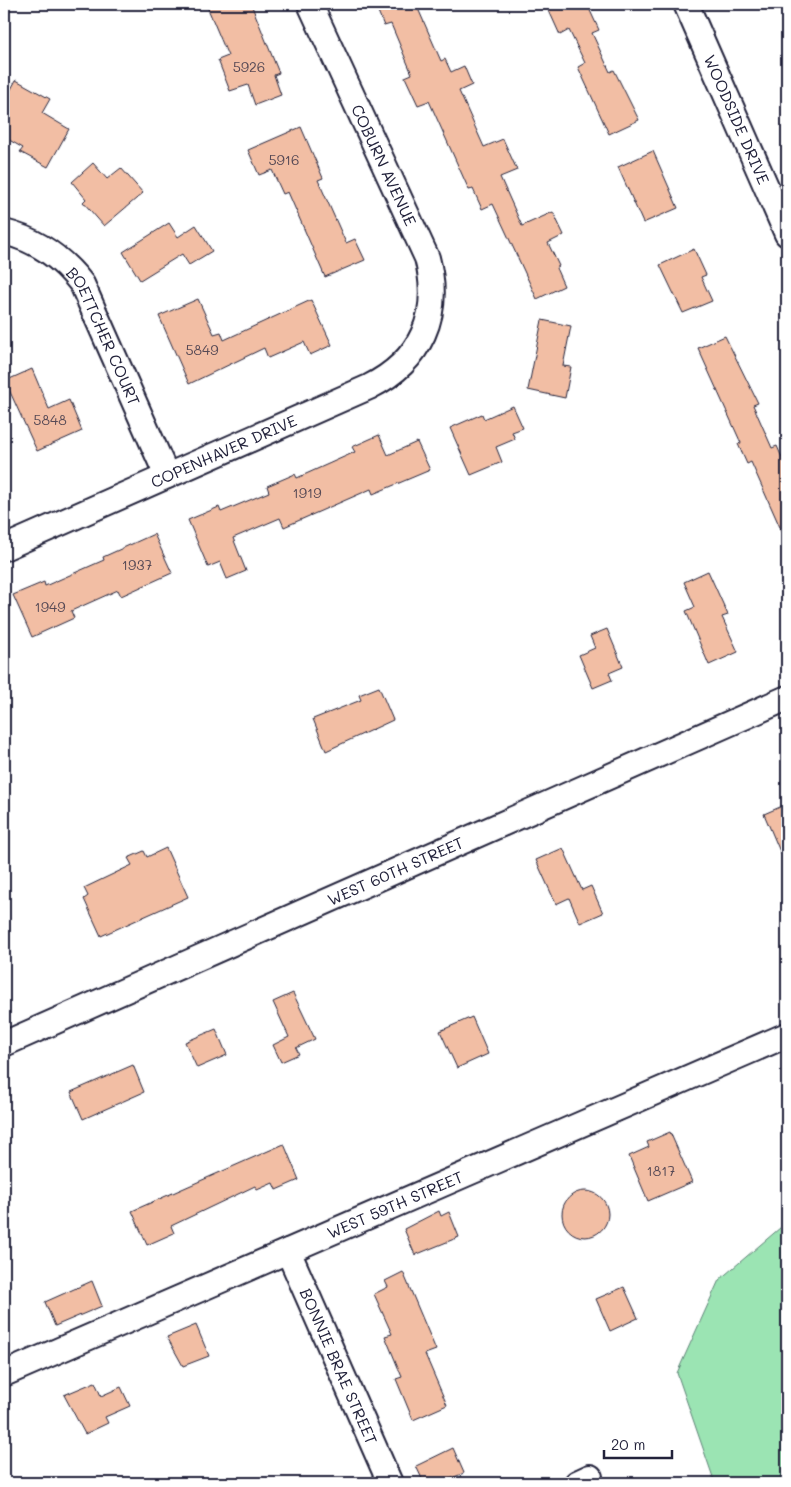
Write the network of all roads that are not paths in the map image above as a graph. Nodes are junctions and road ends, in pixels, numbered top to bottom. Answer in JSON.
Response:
{"nodes":[{"id":1,"x":310,"y":4,"type":"edge"},
{"id":2,"x":686,"y":4,"type":"edge"},
{"id":3,"x":4,"y":232,"type":"edge"},
{"id":4,"x":787,"y":234,"type":"edge"},
{"id":5,"x":425,"y":331,"type":"joint"},
{"id":6,"x":167,"y":476,"type":"junction"},
{"id":7,"x":4,"y":548,"type":"edge"},
{"id":8,"x":787,"y":698,"type":"edge"},
{"id":9,"x":787,"y":1035,"type":"edge"},
{"id":10,"x":4,"y":1044,"type":"edge"},
{"id":11,"x":288,"y":1251,"type":"junction"},
{"id":12,"x":4,"y":1374,"type":"edge"},
{"id":13,"x":390,"y":1483,"type":"edge"}],
"edges":[{"from":1,"to":5,"type":"street","name":"COBURN AVENUE"},
{"from":2,"to":4,"type":"street","name":"WOODSIDE DRIVE"},
{"from":3,"to":6,"type":"street","name":"BOETTCHER COURT"},
{"from":5,"to":6,"type":"street","name":"COPENHAVER DRIVE"},
{"from":6,"to":7,"type":"street","name":"COPENHAVER DRIVE"},
{"from":8,"to":10,"type":"street","name":"WEST 60TH STREET"},
{"from":9,"to":11,"type":"street","name":"WEST 59TH STREET"},
{"from":11,"to":12,"type":"street","name":"WEST 59TH STREET"},
{"from":11,"to":13,"type":"street","name":"BONNIE BRAE STREET"}]}
